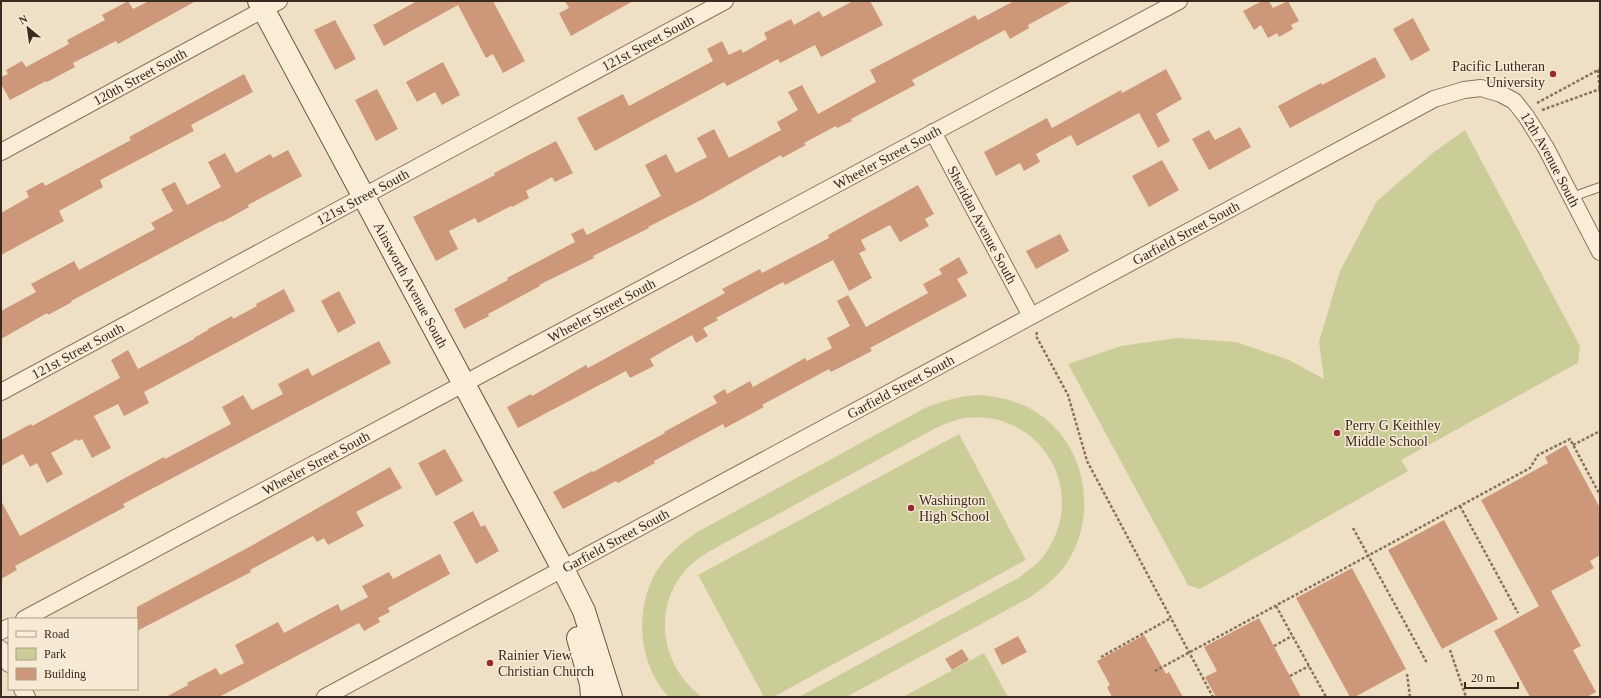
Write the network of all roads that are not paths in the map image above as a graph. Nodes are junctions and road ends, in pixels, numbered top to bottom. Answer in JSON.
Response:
{"nodes":[{"id":1,"x":724,"y":1,"type":"edge"},
{"id":2,"x":1178,"y":1,"type":"edge"},
{"id":3,"x":267,"y":4,"type":"edge"},
{"id":4,"x":1481,"y":88,"type":"joint"},
{"id":5,"x":933,"y":132,"type":"junction"},
{"id":6,"x":1,"y":152,"type":"edge"},
{"id":7,"x":1600,"y":188,"type":"edge"},
{"id":8,"x":363,"y":195,"type":"junction"},
{"id":9,"x":1572,"y":197,"type":"junction"},
{"id":10,"x":1600,"y":252,"type":"edge"},
{"id":11,"x":1031,"y":316,"type":"junction"},
{"id":12,"x":464,"y":384,"type":"junction"},
{"id":13,"x":1,"y":392,"type":"edge"},
{"id":14,"x":563,"y":569,"type":"junction"},
{"id":15,"x":26,"y":618,"type":"edge"},
{"id":16,"x":1,"y":649,"type":"edge"},
{"id":17,"x":8,"y":662,"type":"edge"},
{"id":18,"x":325,"y":697,"type":"edge"},
{"id":19,"x":592,"y":697,"type":"edge"},
{"id":20,"x":611,"y":697,"type":"edge"}],
"edges":[{"from":1,"to":8,"type":"street","name":"121st Street South"},
{"from":2,"to":5,"type":"street","name":"Wheeler Street South"},
{"from":3,"to":6,"type":"street","name":"120th Street South"},
{"from":3,"to":8,"type":"street","name":"Ainsworth Avenue South"},
{"from":4,"to":9,"type":"street","name":"12th Avenue South"},
{"from":4,"to":11,"type":"street","name":"Garfield Street South"},
{"from":5,"to":11,"type":"street","name":"Sheridan Avenue South"},
{"from":5,"to":12,"type":"street","name":"Wheeler Street South"},
{"from":7,"to":9,"type":"lane"},
{"from":8,"to":12,"type":"street","name":"Ainsworth Avenue South"},
{"from":8,"to":13,"type":"street","name":"121st Street South"},
{"from":9,"to":10,"type":"street","name":"12th Avenue South"},
{"from":11,"to":14,"type":"street","name":"Garfield Street South"},
{"from":12,"to":14,"type":"street","name":"Ainsworth Avenue South"},
{"from":12,"to":15,"type":"street","name":"Wheeler Street South"},
{"from":14,"to":18,"type":"street","name":"Garfield Street South"},
{"from":14,"to":19,"type":"street","name":"Ainsworth Avenue South"},
{"from":14,"to":20,"type":"street","name":"Ainsworth Avenue South"},
{"from":16,"to":17,"type":"street"}]}
